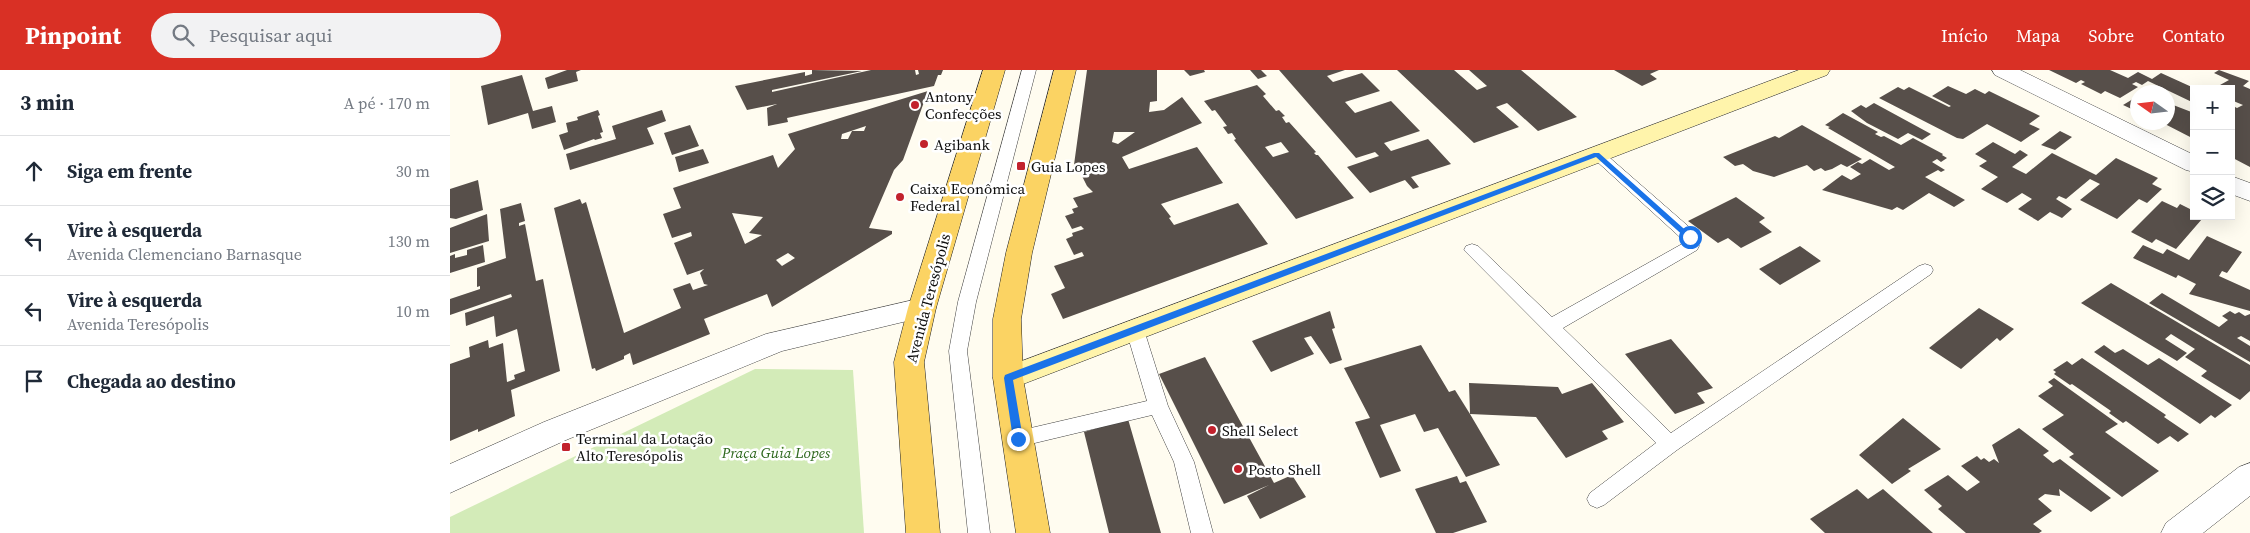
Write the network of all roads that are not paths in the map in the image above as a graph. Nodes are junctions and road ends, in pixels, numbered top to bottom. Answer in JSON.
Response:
{"nodes":[{"id":1,"x":994,"y":70,"type":"edge"},
{"id":2,"x":1030,"y":70,"type":"edge"},
{"id":3,"x":1065,"y":70,"type":"edge"},
{"id":4,"x":1819,"y":70,"type":"edge"},
{"id":5,"x":2003,"y":70,"type":"edge"},
{"id":6,"x":1596,"y":154,"type":"junction"},
{"id":7,"x":2190,"y":163,"type":"edge"},
{"id":8,"x":2235,"y":186,"type":"edge"},
{"id":9,"x":2250,"y":194,"type":"edge"},
{"id":10,"x":1472,"y":250,"type":"dead end"},
{"id":11,"x":1925,"y":270,"type":"dead end"},
{"id":12,"x":922,"y":308,"type":"junction"},
{"id":13,"x":1552,"y":326,"type":"junction"},
{"id":14,"x":1135,"y":330,"type":"junction"},
{"id":15,"x":1008,"y":378,"type":"junction"},
{"id":16,"x":1158,"y":406,"type":"junction"},
{"id":17,"x":1018,"y":439,"type":"junction"},
{"id":18,"x":1670,"y":444,"type":"junction"},
{"id":19,"x":2250,"y":476,"type":"edge"},
{"id":20,"x":450,"y":480,"type":"edge"},
{"id":21,"x":1597,"y":499,"type":"dead end"},
{"id":22,"x":923,"y":533,"type":"edge"},
{"id":23,"x":979,"y":533,"type":"edge"},
{"id":24,"x":1033,"y":533,"type":"edge"},
{"id":25,"x":1202,"y":533,"type":"edge"},
{"id":26,"x":2178,"y":533,"type":"edge"}],
"edges":[{"from":1,"to":12,"type":"main road","name":"Avenida Teresópolis"},
{"from":2,"to":23,"type":"lane"},
{"from":3,"to":15,"type":"main road"},
{"from":4,"to":6,"type":"street"},
{"from":5,"to":7,"type":"street"},
{"from":6,"to":13,"type":"lane"},
{"from":6,"to":14,"type":"street"},
{"from":8,"to":9,"type":"street"},
{"from":10,"to":13,"type":"lane"},
{"from":11,"to":18,"type":"lane"},
{"from":12,"to":20,"type":"street"},
{"from":12,"to":22,"type":"main road","name":"Avenida Teresópolis"},
{"from":13,"to":18,"type":"lane"},
{"from":14,"to":15,"type":"street"},
{"from":14,"to":16,"type":"lane"},
{"from":15,"to":17,"type":"main road"},
{"from":16,"to":17,"type":"lane"},
{"from":16,"to":25,"type":"lane"},
{"from":17,"to":24,"type":"main road"},
{"from":18,"to":21,"type":"lane"},
{"from":19,"to":26,"type":"street"}]}
